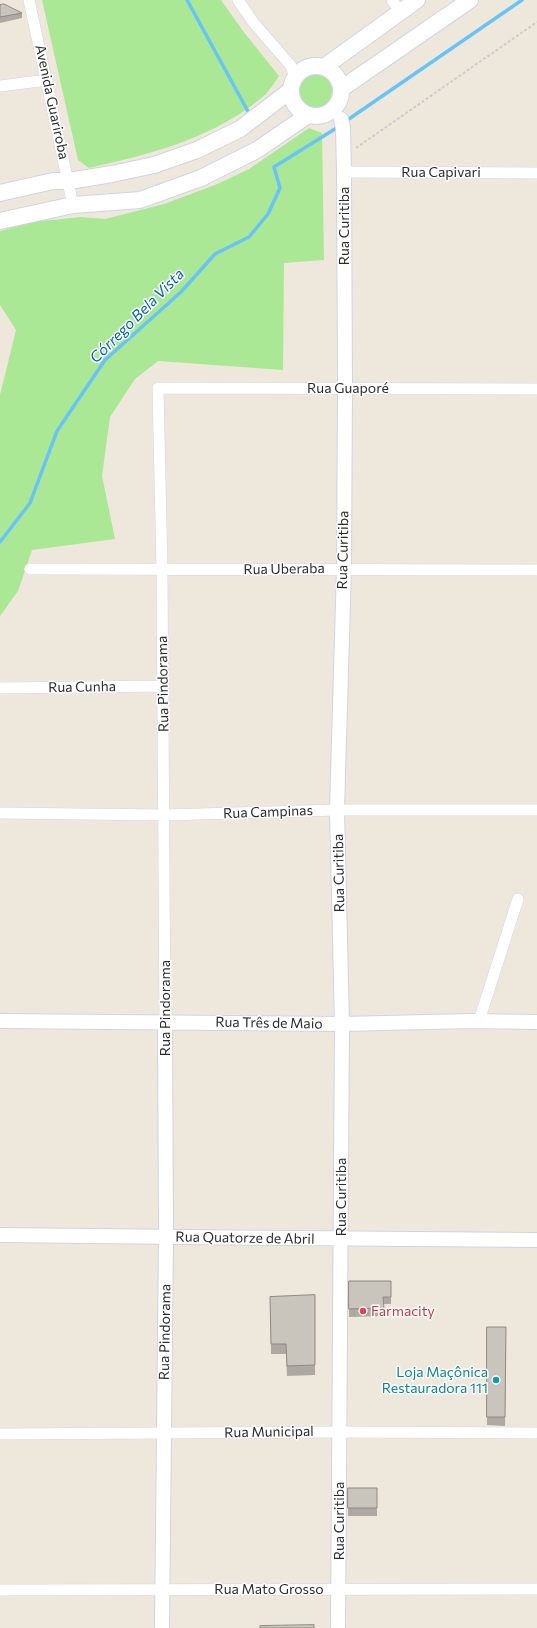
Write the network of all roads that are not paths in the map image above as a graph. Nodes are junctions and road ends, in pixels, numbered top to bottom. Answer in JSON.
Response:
{"nodes":[{"id":1,"x":29,"y":0,"type":"edge"},
{"id":2,"x":238,"y":0,"type":"edge"},
{"id":3,"x":417,"y":0,"type":"edge"},
{"id":4,"x":470,"y":0,"type":"edge"},
{"id":5,"x":396,"y":6,"type":"edge"},
{"id":6,"x":324,"y":67,"type":"junction"},
{"id":7,"x":295,"y":76,"type":"junction"},
{"id":8,"x":47,"y":80,"type":"junction"},
{"id":9,"x":0,"y":86,"type":"edge"},
{"id":10,"x":341,"y":89,"type":"junction"},
{"id":11,"x":335,"y":113,"type":"junction"},
{"id":12,"x":308,"y":115,"type":"junction"},
{"id":13,"x":344,"y":172,"type":"junction"},
{"id":14,"x":537,"y":173,"type":"edge"},
{"id":15,"x":69,"y":181,"type":"junction"},
{"id":16,"x":0,"y":193,"type":"edge"},
{"id":17,"x":73,"y":205,"type":"junction"},
{"id":18,"x":0,"y":221,"type":"edge"},
{"id":19,"x":158,"y":388,"type":"joint"},
{"id":20,"x":345,"y":388,"type":"junction"},
{"id":21,"x":537,"y":389,"type":"edge"},
{"id":22,"x":344,"y":568,"type":"junction"},
{"id":23,"x":30,"y":569,"type":"dead end"},
{"id":24,"x":162,"y":570,"type":"junction"},
{"id":25,"x":537,"y":570,"type":"edge"},
{"id":26,"x":163,"y":686,"type":"junction"},
{"id":27,"x":0,"y":688,"type":"edge"},
{"id":28,"x":337,"y":810,"type":"junction"},
{"id":29,"x":537,"y":810,"type":"edge"},
{"id":30,"x":0,"y":813,"type":"edge"},
{"id":31,"x":164,"y":815,"type":"junction"},
{"id":32,"x":518,"y":899,"type":"dead end"},
{"id":33,"x":0,"y":1021,"type":"edge"},
{"id":34,"x":479,"y":1021,"type":"junction"},
{"id":35,"x":165,"y":1022,"type":"junction"},
{"id":36,"x":537,"y":1022,"type":"edge"},
{"id":37,"x":342,"y":1024,"type":"junction"},
{"id":38,"x":0,"y":1235,"type":"edge"},
{"id":39,"x":166,"y":1236,"type":"junction"},
{"id":40,"x":341,"y":1240,"type":"junction"},
{"id":41,"x":537,"y":1240,"type":"edge"},
{"id":42,"x":340,"y":1432,"type":"junction"},
{"id":43,"x":164,"y":1433,"type":"junction"},
{"id":44,"x":537,"y":1433,"type":"edge"},
{"id":45,"x":0,"y":1434,"type":"edge"},
{"id":46,"x":339,"y":1589,"type":"junction"},
{"id":47,"x":537,"y":1589,"type":"edge"},
{"id":48,"x":0,"y":1590,"type":"edge"},
{"id":49,"x":162,"y":1590,"type":"junction"},
{"id":50,"x":162,"y":1628,"type":"edge"},
{"id":51,"x":338,"y":1628,"type":"edge"}],
"edges":[{"from":1,"to":8,"type":"street","name":"Avenida Guariroba"},
{"from":2,"to":7,"type":"street"},
{"from":3,"to":5,"type":"main road"},
{"from":4,"to":10,"type":"main road"},
{"from":5,"to":6,"type":"main road"},
{"from":6,"to":7,"type":"main road"},
{"from":6,"to":10,"type":"main road"},
{"from":7,"to":12,"type":"main road"},
{"from":7,"to":15,"type":"main road"},
{"from":8,"to":9,"type":"street"},
{"from":8,"to":15,"type":"street","name":"Avenida Guariroba"},
{"from":10,"to":11,"type":"main road"},
{"from":11,"to":12,"type":"main road"},
{"from":11,"to":13,"type":"street","name":"Rua Curitiba"},
{"from":12,"to":17,"type":"main road"},
{"from":13,"to":14,"type":"street","name":"Rua Capivari"},
{"from":13,"to":20,"type":"street","name":"Rua Curitiba"},
{"from":15,"to":16,"type":"main road"},
{"from":15,"to":17,"type":"street","name":"Avenida Guariroba"},
{"from":17,"to":18,"type":"main road"},
{"from":19,"to":20,"type":"street","name":"Rua Guaporé"},
{"from":19,"to":24,"type":"street","name":"Rua Pindorama"},
{"from":20,"to":21,"type":"street","name":"Rua Guaporé"},
{"from":20,"to":22,"type":"street","name":"Rua Curitiba"},
{"from":22,"to":24,"type":"street","name":"Rua Uberaba"},
{"from":22,"to":25,"type":"street","name":"Rua Uberaba"},
{"from":22,"to":28,"type":"street","name":"Rua Curitiba"},
{"from":23,"to":24,"type":"street","name":"Rua Uberaba"},
{"from":24,"to":26,"type":"street","name":"Rua Pindorama"},
{"from":26,"to":27,"type":"street","name":"Rua Cunha"},
{"from":26,"to":31,"type":"street","name":"Rua Pindorama"},
{"from":28,"to":29,"type":"street","name":"Rua Campinas"},
{"from":28,"to":31,"type":"street","name":"Rua Campinas"},
{"from":28,"to":37,"type":"street","name":"Rua Curitiba"},
{"from":30,"to":31,"type":"street","name":"Rua Campinas"},
{"from":31,"to":35,"type":"street","name":"Rua Pindorama"},
{"from":32,"to":34,"type":"street"},
{"from":33,"to":35,"type":"street","name":"Rua Três de Maio"},
{"from":34,"to":36,"type":"street","name":"Rua Três de Maio"},
{"from":34,"to":37,"type":"street","name":"Rua Três de Maio"},
{"from":35,"to":37,"type":"street","name":"Rua Três de Maio"},
{"from":35,"to":39,"type":"street","name":"Rua Pindorama"},
{"from":37,"to":40,"type":"street","name":"Rua Curitiba"},
{"from":38,"to":39,"type":"street","name":"Rua Quatorze de Abril"},
{"from":39,"to":40,"type":"street","name":"Rua Quatorze de Abril"},
{"from":39,"to":43,"type":"street","name":"Rua Pindorama"},
{"from":40,"to":41,"type":"street","name":"Rua Quatorze de Abril"},
{"from":40,"to":42,"type":"street","name":"Rua Curitiba"},
{"from":42,"to":43,"type":"street","name":"Rua Municipal"},
{"from":42,"to":44,"type":"street","name":"Rua Municipal"},
{"from":42,"to":46,"type":"street","name":"Rua Curitiba"},
{"from":43,"to":45,"type":"street","name":"Rua Municipal"},
{"from":43,"to":49,"type":"street","name":"Rua Pindorama"},
{"from":46,"to":47,"type":"street","name":"Rua Mato Grosso"},
{"from":46,"to":49,"type":"street","name":"Rua Mato Grosso"},
{"from":46,"to":51,"type":"street","name":"Rua Curitiba"},
{"from":48,"to":49,"type":"street","name":"Rua Mato Grosso"},
{"from":49,"to":50,"type":"street","name":"Rua Pindorama"}]}
